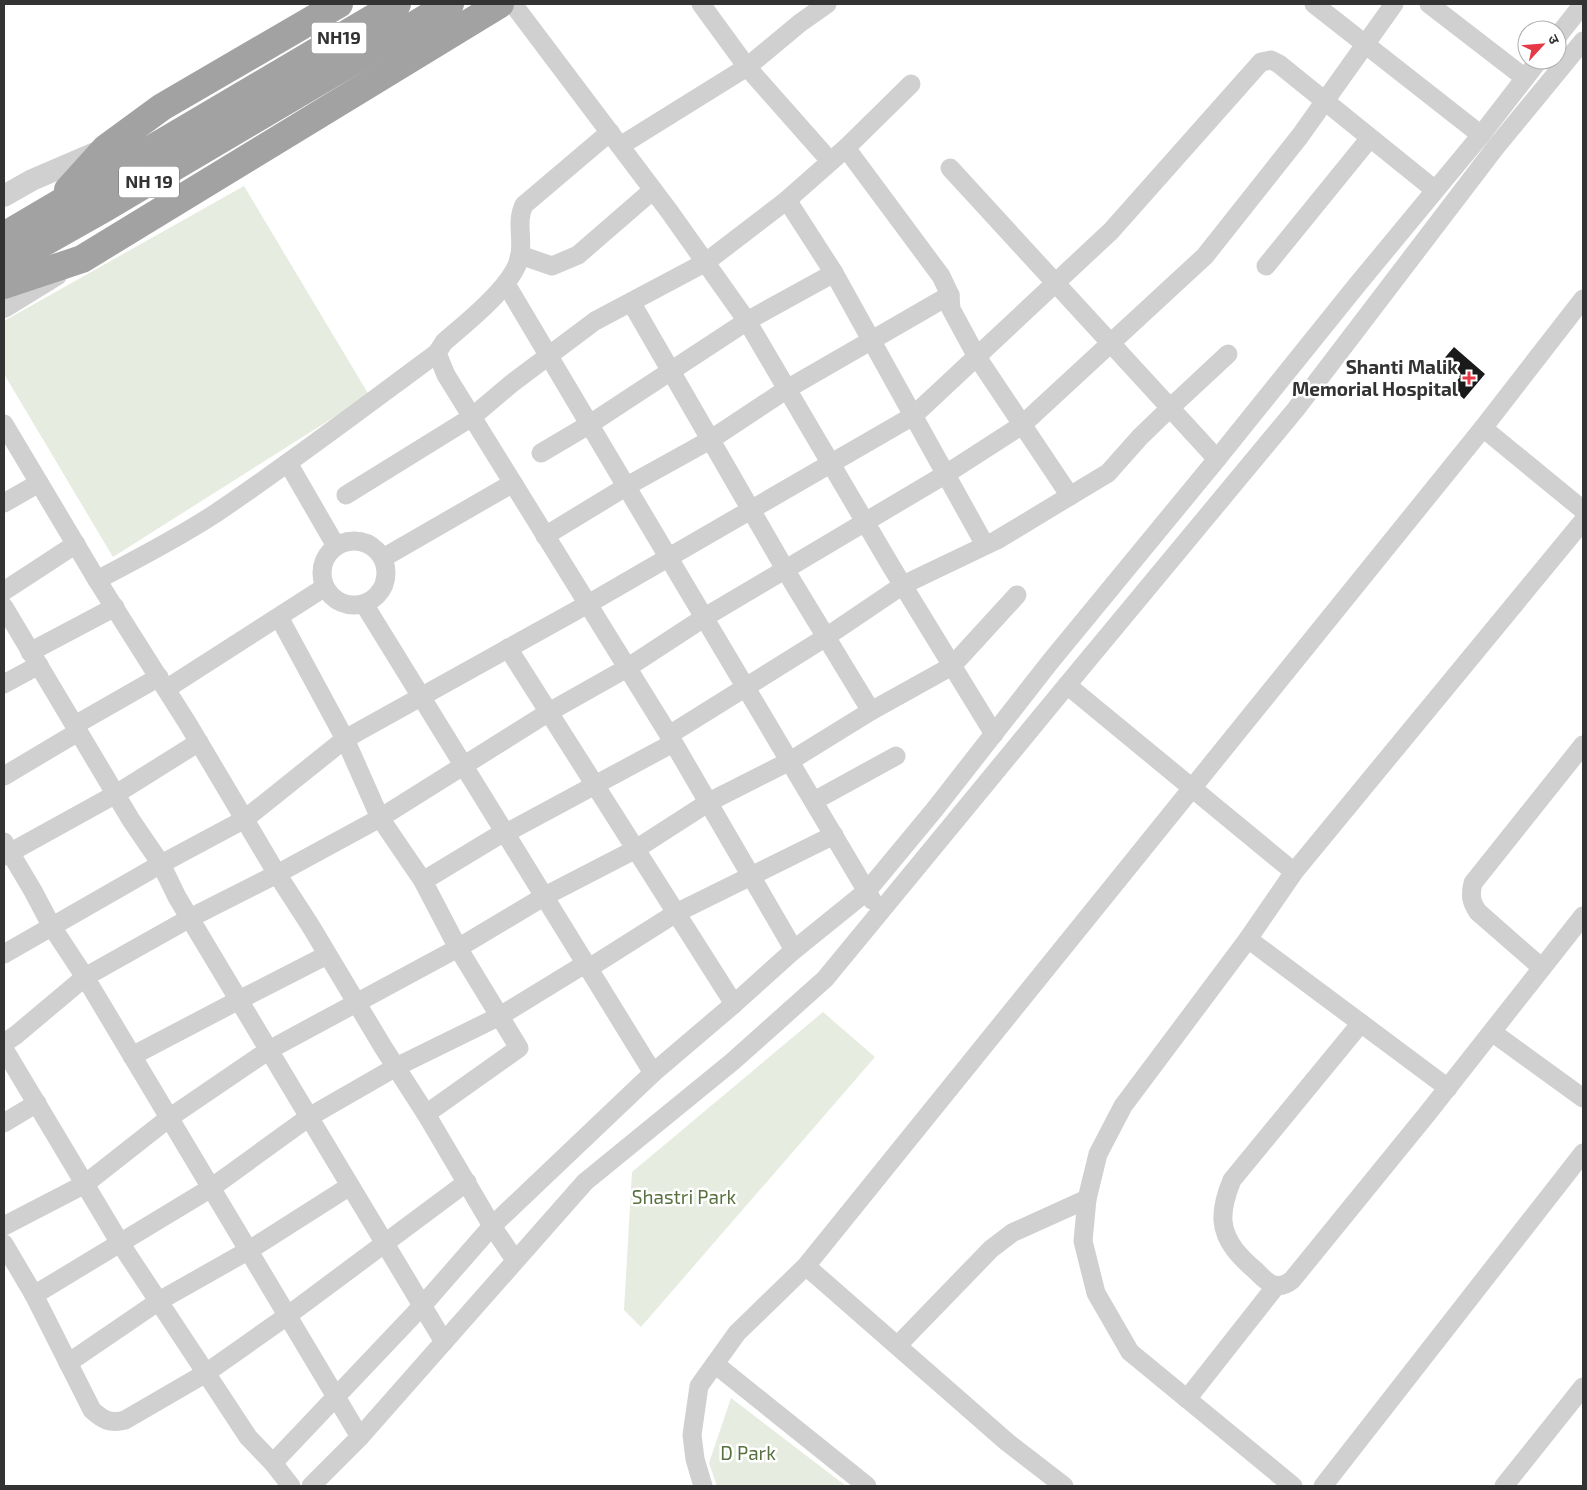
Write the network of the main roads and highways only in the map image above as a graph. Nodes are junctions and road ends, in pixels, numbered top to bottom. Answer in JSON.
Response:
{"nodes":[{"id":1,"x":340,"y":4,"type":"edge"},
{"id":2,"x":397,"y":4,"type":"edge"},
{"id":3,"x":450,"y":4,"type":"edge"},
{"id":4,"x":500,"y":4,"type":"edge"},
{"id":5,"x":287,"y":85,"type":"junction"},
{"id":6,"x":50,"y":210,"type":"junction"},
{"id":7,"x":4,"y":236,"type":"edge"},
{"id":8,"x":4,"y":264,"type":"edge"},
{"id":9,"x":4,"y":285,"type":"edge"}],
"edges":[{"from":1,"to":6,"type":"highway"},
{"from":2,"to":5,"type":"highway","number":"NH19"},
{"from":3,"to":5,"type":"highway","number":"NH 19"},
{"from":4,"to":9,"type":"highway"},
{"from":5,"to":6,"type":"highway","number":"NH19"},
{"from":5,"to":8,"type":"highway","number":"NH 19"},
{"from":6,"to":7,"type":"highway","number":"NH19"}]}
